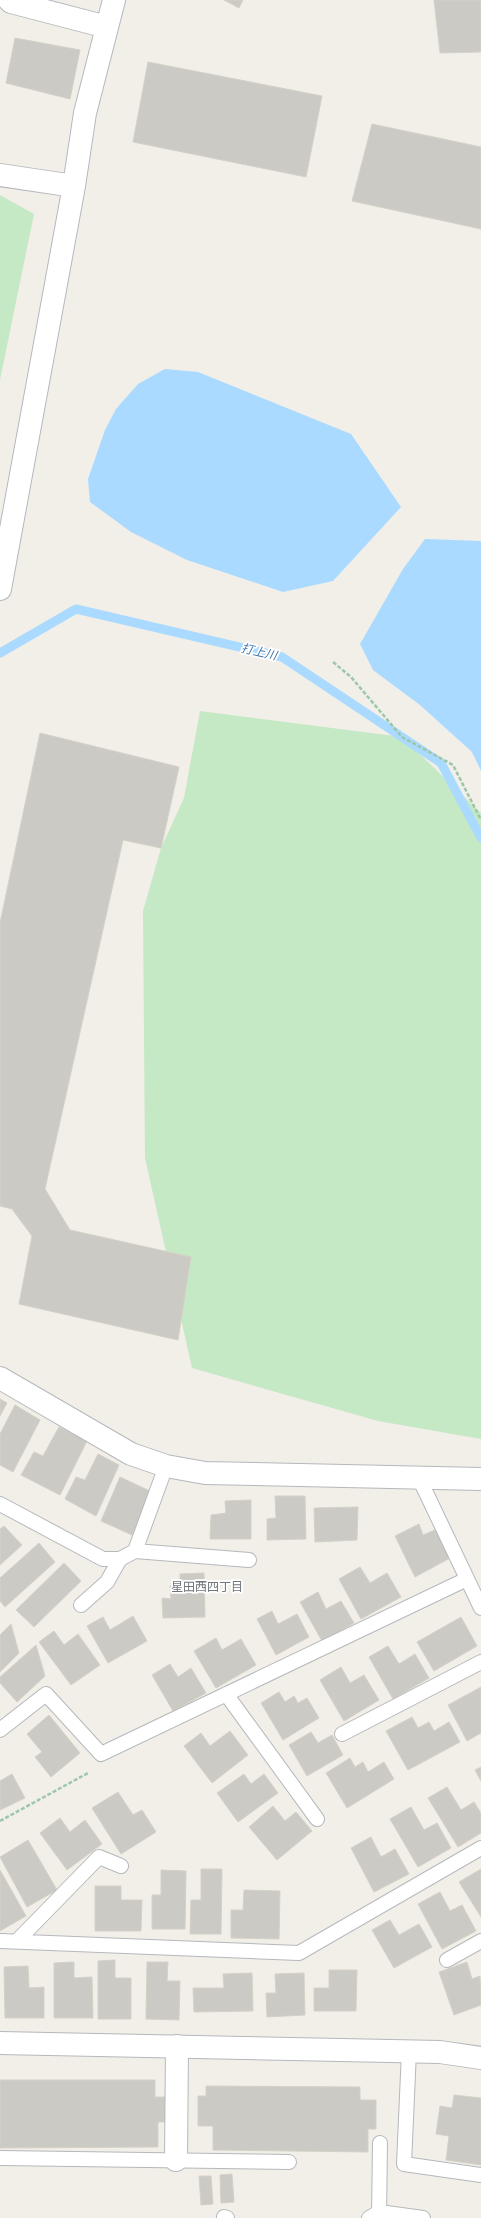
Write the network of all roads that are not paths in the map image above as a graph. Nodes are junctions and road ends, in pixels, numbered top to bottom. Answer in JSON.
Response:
{"nodes":[{"id":1,"x":9,"y":0,"type":"edge"},
{"id":2,"x":114,"y":0,"type":"edge"},
{"id":3,"x":107,"y":27,"type":"junction"},
{"id":4,"x":0,"y":175,"type":"edge"},
{"id":5,"x":74,"y":186,"type":"junction"},
{"id":6,"x":0,"y":589,"type":"edge"},
{"id":7,"x":0,"y":1378,"type":"edge"},
{"id":8,"x":166,"y":1466,"type":"junction"},
{"id":9,"x":419,"y":1478,"type":"junction"},
{"id":10,"x":481,"y":1479,"type":"edge"},
{"id":11,"x":0,"y":1504,"type":"edge"},
{"id":12,"x":135,"y":1551,"type":"junction"},
{"id":13,"x":120,"y":1559,"type":"junction"},
{"id":14,"x":249,"y":1560,"type":"dead end"},
{"id":15,"x":467,"y":1578,"type":"junction"},
{"id":16,"x":81,"y":1605,"type":"dead end"},
{"id":17,"x":481,"y":1608,"type":"edge"},
{"id":18,"x":481,"y":1662,"type":"edge"},
{"id":19,"x":226,"y":1694,"type":"junction"},
{"id":20,"x":0,"y":1730,"type":"edge"},
{"id":21,"x":342,"y":1734,"type":"dead end"},
{"id":22,"x":317,"y":1819,"type":"dead end"},
{"id":23,"x":481,"y":1848,"type":"edge"},
{"id":24,"x":121,"y":1866,"type":"dead end"},
{"id":25,"x":18,"y":1940,"type":"junction"},
{"id":26,"x":0,"y":1941,"type":"edge"},
{"id":27,"x":481,"y":1941,"type":"edge"},
{"id":28,"x":447,"y":1960,"type":"dead end"},
{"id":29,"x":0,"y":2043,"type":"edge"},
{"id":30,"x":177,"y":2046,"type":"junction"},
{"id":31,"x":409,"y":2051,"type":"junction"},
{"id":32,"x":481,"y":2058,"type":"edge"},
{"id":33,"x":380,"y":2144,"type":"dead end"},
{"id":34,"x":0,"y":2158,"type":"edge"},
{"id":35,"x":176,"y":2160,"type":"junction"},
{"id":36,"x":289,"y":2162,"type":"dead end"},
{"id":37,"x":481,"y":2175,"type":"edge"},
{"id":38,"x":376,"y":2216,"type":"edge"},
{"id":39,"x":423,"y":2218,"type":"edge"}],
"edges":[{"from":1,"to":3,"type":"street"},
{"from":2,"to":3,"type":"street"},
{"from":3,"to":5,"type":"street"},
{"from":4,"to":5,"type":"street"},
{"from":5,"to":6,"type":"street"},
{"from":7,"to":8,"type":"street"},
{"from":8,"to":9,"type":"street"},
{"from":8,"to":12,"type":"lane"},
{"from":9,"to":10,"type":"street"},
{"from":9,"to":15,"type":"lane"},
{"from":11,"to":13,"type":"lane"},
{"from":12,"to":13,"type":"lane"},
{"from":12,"to":14,"type":"lane"},
{"from":13,"to":16,"type":"lane"},
{"from":15,"to":17,"type":"lane"},
{"from":15,"to":19,"type":"lane"},
{"from":18,"to":21,"type":"lane"},
{"from":19,"to":20,"type":"lane"},
{"from":19,"to":22,"type":"lane"},
{"from":23,"to":25,"type":"lane"},
{"from":24,"to":25,"type":"lane"},
{"from":25,"to":26,"type":"lane"},
{"from":27,"to":28,"type":"lane"},
{"from":29,"to":30,"type":"street"},
{"from":30,"to":31,"type":"street"},
{"from":30,"to":35,"type":"street"},
{"from":31,"to":32,"type":"street"},
{"from":31,"to":37,"type":"lane"},
{"from":33,"to":38,"type":"lane"},
{"from":34,"to":35,"type":"lane"},
{"from":35,"to":36,"type":"lane"},
{"from":38,"to":39,"type":"lane"}]}
